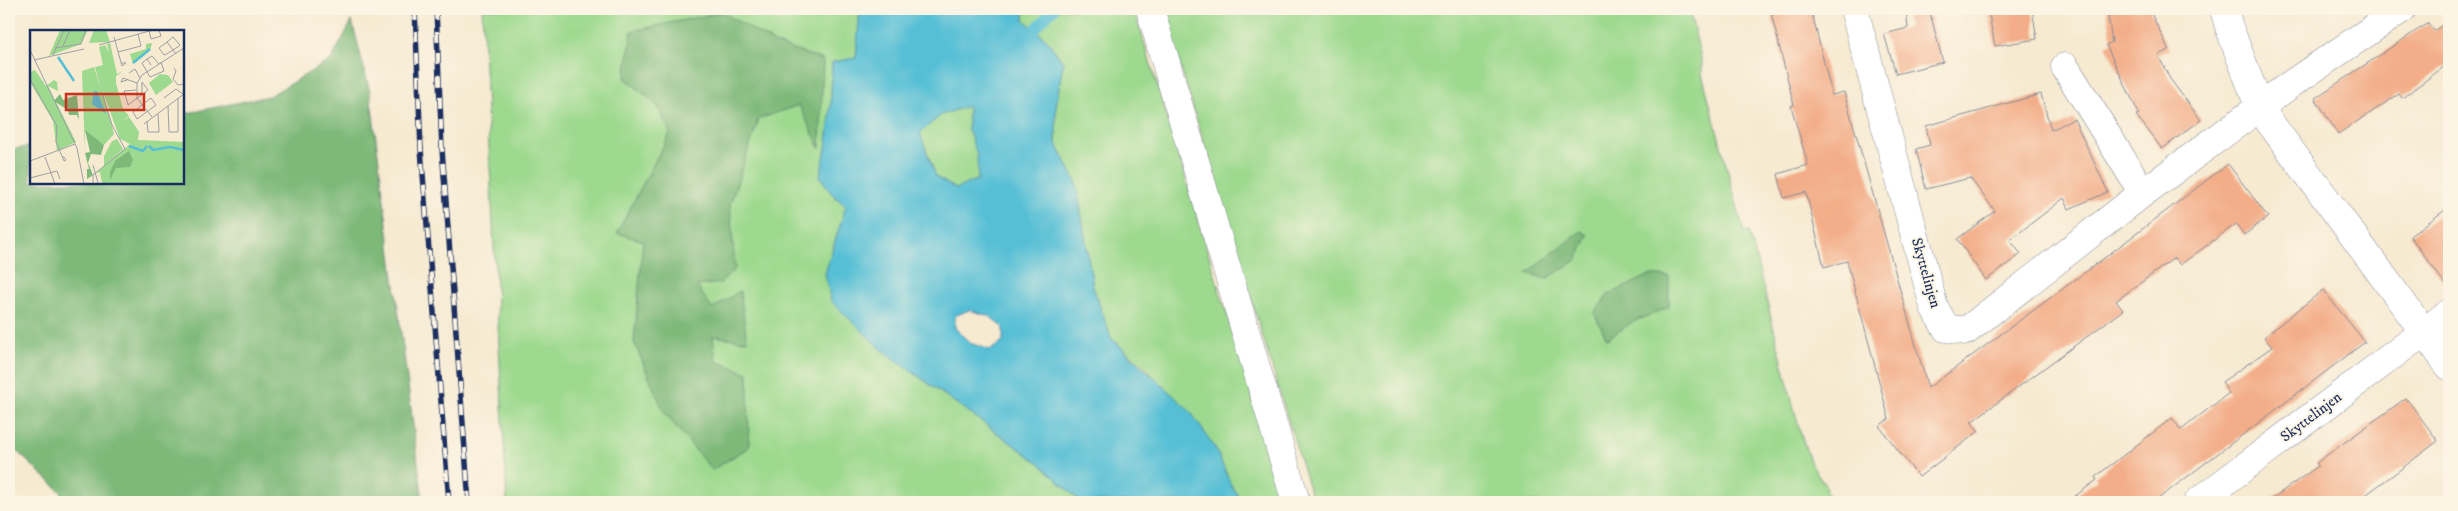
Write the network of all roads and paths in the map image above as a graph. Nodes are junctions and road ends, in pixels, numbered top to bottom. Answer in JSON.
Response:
{"nodes":[{"id":1,"x":1150,"y":9,"type":"edge"},
{"id":2,"x":1854,"y":9,"type":"edge"},
{"id":3,"x":2224,"y":9,"type":"edge"},
{"id":4,"x":2394,"y":11,"type":"edge"},
{"id":5,"x":2066,"y":67,"type":"dead end"},
{"id":6,"x":2260,"y":109,"type":"junction"},
{"id":7,"x":2143,"y":193,"type":"junction"},
{"id":8,"x":2449,"y":313,"type":"edge"},
{"id":9,"x":2424,"y":332,"type":"junction"},
{"id":10,"x":2449,"y":366,"type":"edge"},
{"id":11,"x":1296,"y":502,"type":"edge"},
{"id":12,"x":2198,"y":502,"type":"edge"}],
"edges":[{"from":1,"to":11,"type":"street"},
{"from":2,"to":7,"type":"street","name":"Skyttelinjen"},
{"from":3,"to":6,"type":"street"},
{"from":4,"to":6,"type":"street","name":"Skyttelinjen"},
{"from":5,"to":7,"type":"street"},
{"from":6,"to":7,"type":"street","name":"Skyttelinjen"},
{"from":6,"to":9,"type":"street"},
{"from":8,"to":9,"type":"street","name":"Skyttelinjen"},
{"from":9,"to":10,"type":"street"},
{"from":9,"to":12,"type":"street","name":"Skyttelinjen"}]}
